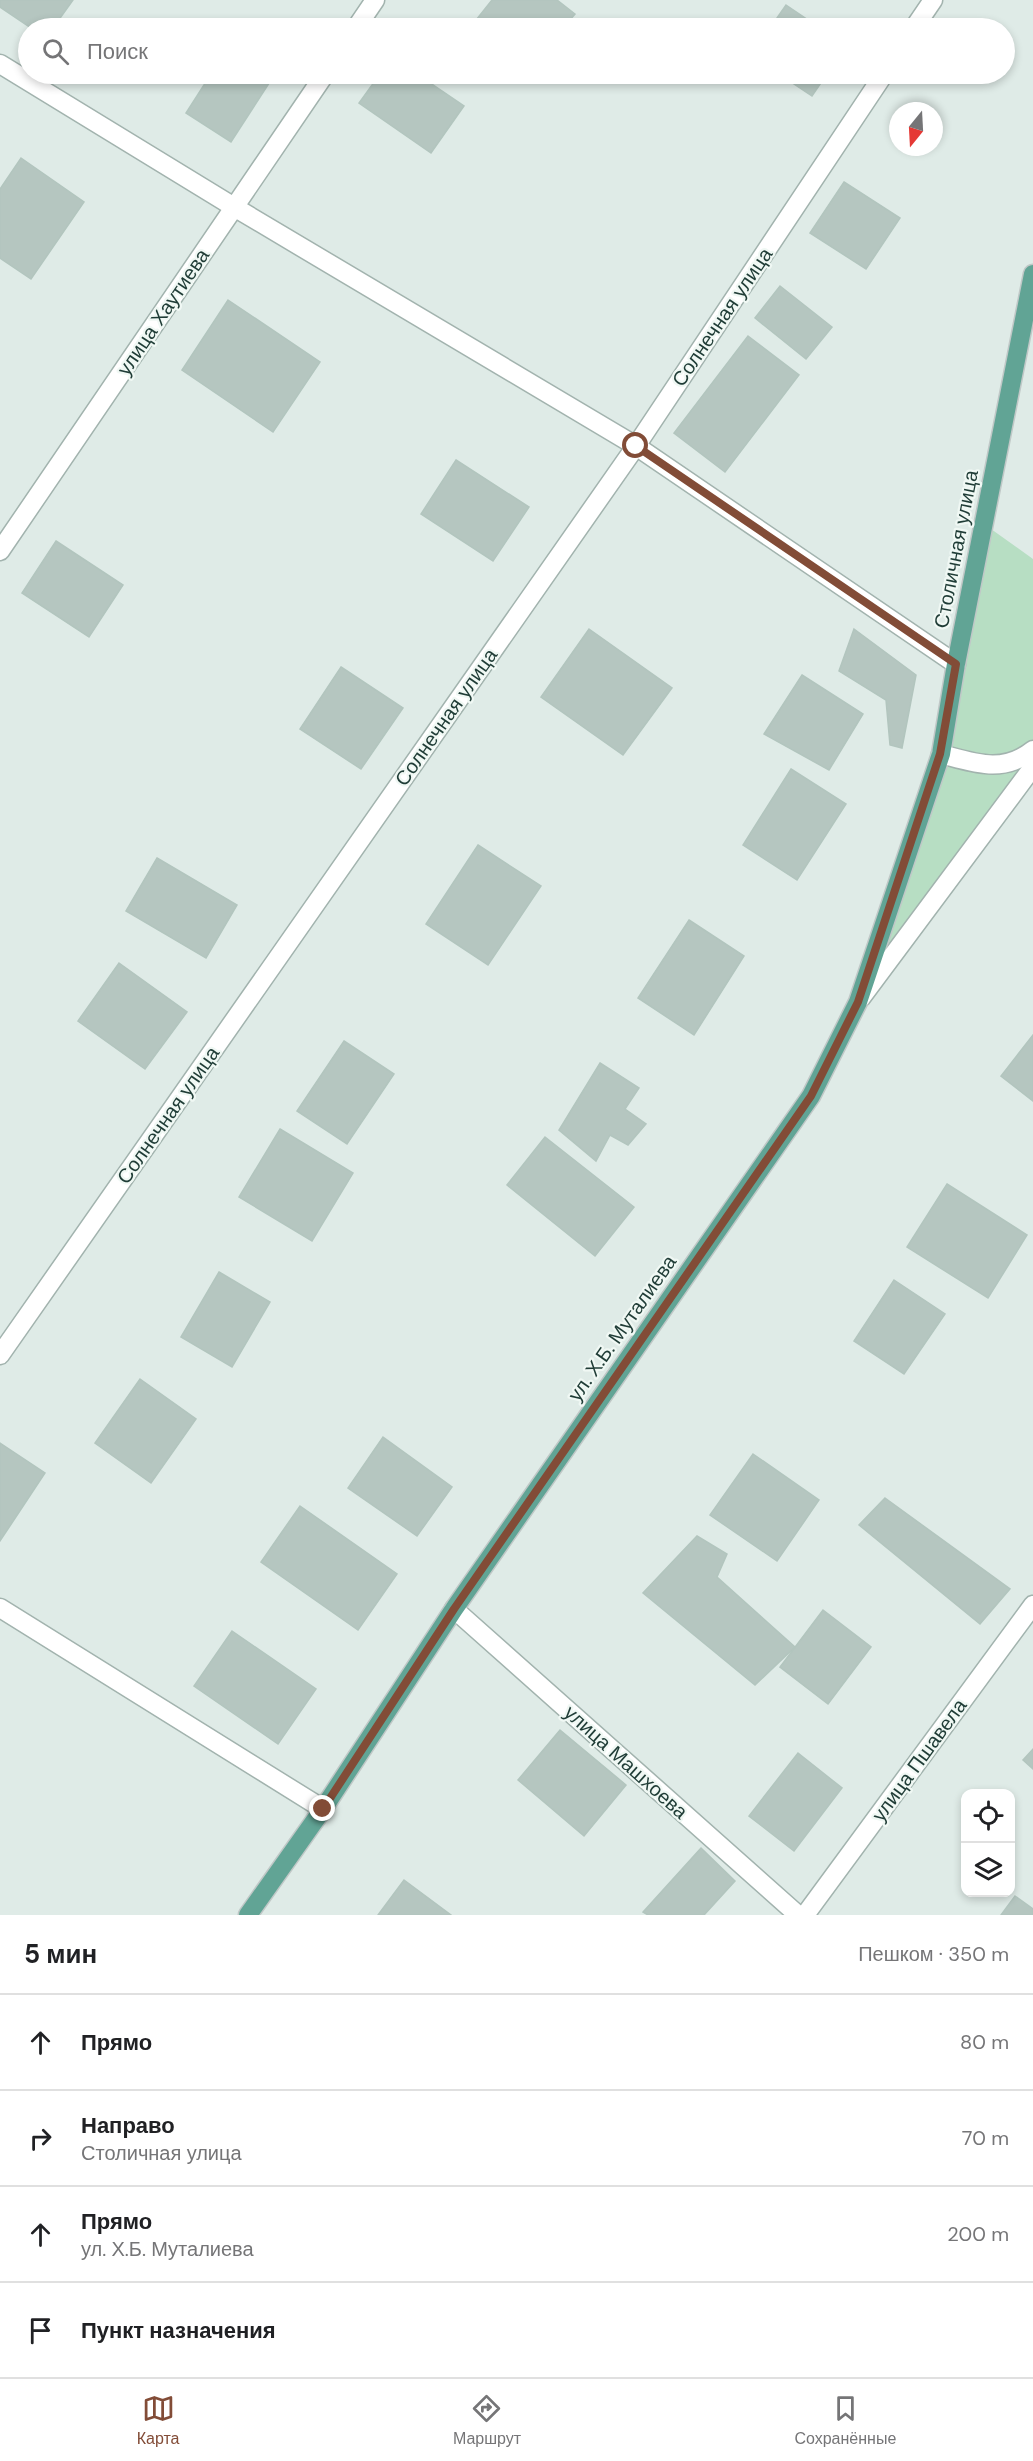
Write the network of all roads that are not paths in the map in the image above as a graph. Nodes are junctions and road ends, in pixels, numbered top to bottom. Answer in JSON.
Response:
{"nodes":[{"id":1,"x":375,"y":0,"type":"edge"},
{"id":2,"x":933,"y":0,"type":"edge"},
{"id":3,"x":363,"y":18,"type":"edge"},
{"id":4,"x":921,"y":18,"type":"edge"},
{"id":5,"x":0,"y":64,"type":"edge"},
{"id":6,"x":18,"y":75,"type":"edge"},
{"id":7,"x":33,"y":84,"type":"edge"},
{"id":8,"x":318,"y":84,"type":"edge"},
{"id":9,"x":877,"y":84,"type":"edge"},
{"id":10,"x":234,"y":207,"type":"junction"},
{"id":11,"x":1033,"y":274,"type":"edge"},
{"id":12,"x":636,"y":446,"type":"junction"},
{"id":13,"x":0,"y":551,"type":"edge"},
{"id":14,"x":956,"y":664,"type":"junction"},
{"id":15,"x":1033,"y":750,"type":"edge"},
{"id":16,"x":940,"y":754,"type":"junction"},
{"id":17,"x":1033,"y":767,"type":"edge"},
{"id":18,"x":858,"y":1002,"type":"junction"},
{"id":19,"x":0,"y":1355,"type":"edge"},
{"id":20,"x":1033,"y":1605,"type":"edge"},
{"id":21,"x":0,"y":1608,"type":"edge"},
{"id":22,"x":454,"y":1609,"type":"junction"},
{"id":23,"x":323,"y":1809,"type":"junction"},
{"id":24,"x":255,"y":1912,"type":"edge"},
{"id":25,"x":798,"y":1915,"type":"edge"},
{"id":26,"x":805,"y":1915,"type":"edge"}],
"edges":[{"from":1,"to":3,"type":"street"},
{"from":2,"to":4,"type":"street"},
{"from":5,"to":6,"type":"street"},
{"from":7,"to":10,"type":"street"},
{"from":8,"to":10,"type":"street","name":"улица Хаутиева"},
{"from":9,"to":12,"type":"street","name":"Солнечная улица"},
{"from":10,"to":12,"type":"street"},
{"from":10,"to":13,"type":"street","name":"улица Хаутиева"},
{"from":11,"to":14,"type":"main road","name":"Столичная улица"},
{"from":12,"to":14,"type":"street"},
{"from":12,"to":19,"type":"street","name":"Солнечная улица"},
{"from":14,"to":16,"type":"main road","name":"Столичная улица"},
{"from":15,"to":16,"type":"street"},
{"from":16,"to":18,"type":"main road","name":"Столичная улица"},
{"from":17,"to":18,"type":"street","name":"ул. Х.Б. Муталиева"},
{"from":18,"to":22,"type":"main road","name":"ул. Х.Б. Муталиева"},
{"from":20,"to":26,"type":"street","name":"улица Пшавела"},
{"from":21,"to":23,"type":"street"},
{"from":22,"to":23,"type":"main road","name":"ул. Х.Б. Муталиева"},
{"from":22,"to":25,"type":"street","name":"улица Машхоева"},
{"from":23,"to":24,"type":"main road","name":"ул. Х.Б. Муталиева"}]}
